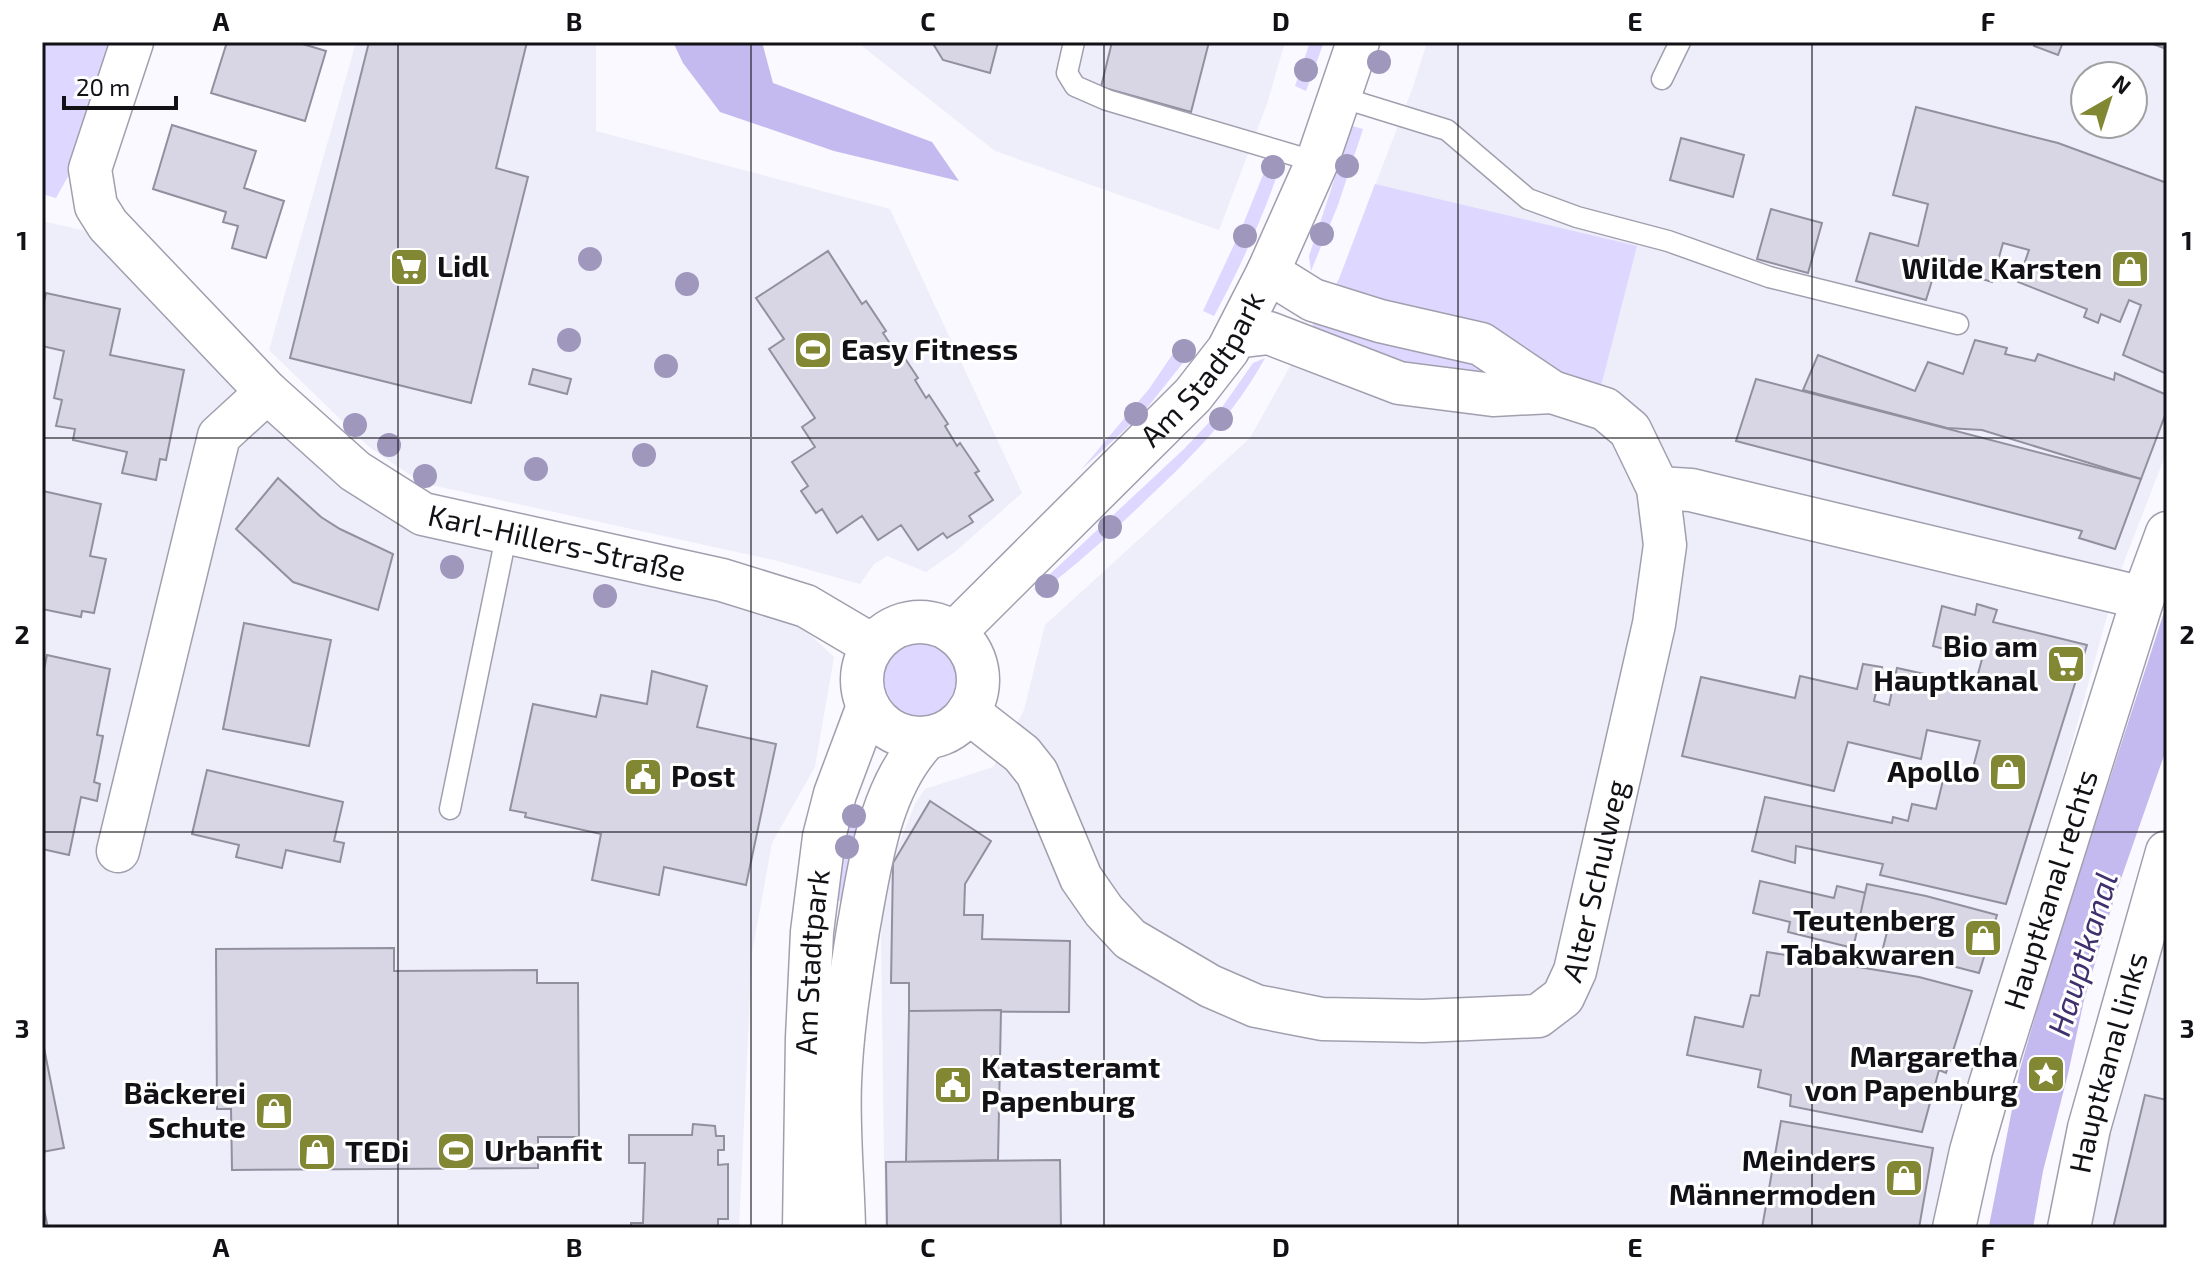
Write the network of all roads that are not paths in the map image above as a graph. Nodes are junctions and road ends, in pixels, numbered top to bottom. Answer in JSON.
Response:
{"nodes":[{"id":1,"x":132,"y":42,"type":"edge"},
{"id":2,"x":1074,"y":42,"type":"edge"},
{"id":3,"x":1358,"y":42,"type":"edge"},
{"id":4,"x":1680,"y":42,"type":"edge"},
{"id":5,"x":1662,"y":79,"type":"dead end"},
{"id":6,"x":1337,"y":96,"type":"junction"},
{"id":7,"x":1317,"y":162,"type":"junction"},
{"id":8,"x":1268,"y":272,"type":"junction"},
{"id":9,"x":1958,"y":324,"type":"dead end"},
{"id":10,"x":1235,"y":337,"type":"junction"},
{"id":11,"x":267,"y":392,"type":"junction"},
{"id":12,"x":1552,"y":392,"type":"junction"},
{"id":13,"x":1658,"y":488,"type":"junction"},
{"id":14,"x":507,"y":532,"type":"junction"},
{"id":15,"x":2167,"y":533,"type":"edge"},
{"id":16,"x":2143,"y":598,"type":"junction"},
{"id":17,"x":954,"y":633,"type":"junction"},
{"id":18,"x":872,"y":645,"type":"junction"},
{"id":19,"x":868,"y":706,"type":"junction"},
{"id":20,"x":968,"y":712,"type":"junction"},
{"id":21,"x":927,"y":738,"type":"junction"},
{"id":22,"x":450,"y":809,"type":"dead end"},
{"id":23,"x":118,"y":851,"type":"dead end"},
{"id":24,"x":2167,"y":852,"type":"edge"},
{"id":25,"x":804,"y":1228,"type":"edge"},
{"id":26,"x":844,"y":1228,"type":"edge"},
{"id":27,"x":1954,"y":1228,"type":"edge"},
{"id":28,"x":2069,"y":1228,"type":"edge"}],
"edges":[{"from":1,"to":11,"type":"street","name":"Karl-Hillers-Straße"},
{"from":2,"to":7,"type":"lane"},
{"from":3,"to":6,"type":"street","name":"Am Stadtpark"},
{"from":4,"to":5,"type":"lane"},
{"from":6,"to":7,"type":"street","name":"Am Stadtpark"},
{"from":6,"to":9,"type":"lane"},
{"from":7,"to":8,"type":"street","name":"Am Stadtpark"},
{"from":8,"to":10,"type":"street","name":"Am Stadtpark"},
{"from":8,"to":12,"type":"street","name":"Alter Schulweg"},
{"from":10,"to":12,"type":"street"},
{"from":10,"to":17,"type":"street","name":"Am Stadtpark"},
{"from":11,"to":14,"type":"street","name":"Karl-Hillers-Straße"},
{"from":11,"to":23,"type":"street"},
{"from":12,"to":13,"type":"street","name":"Alter Schulweg"},
{"from":13,"to":16,"type":"street"},
{"from":13,"to":20,"type":"street","name":"Alter Schulweg"},
{"from":14,"to":18,"type":"street","name":"Karl-Hillers-Straße"},
{"from":14,"to":22,"type":"lane"},
{"from":15,"to":16,"type":"street","name":"Hauptkanal rechts"},
{"from":16,"to":27,"type":"street","name":"Hauptkanal rechts"},
{"from":17,"to":18,"type":"street"},
{"from":17,"to":20,"type":"street"},
{"from":18,"to":19,"type":"street"},
{"from":19,"to":21,"type":"street"},
{"from":19,"to":25,"type":"street","name":"Am Stadtpark"},
{"from":20,"to":21,"type":"street"},
{"from":21,"to":26,"type":"street","name":"Am Stadtpark"},
{"from":24,"to":28,"type":"street","name":"Hauptkanal links"}]}
